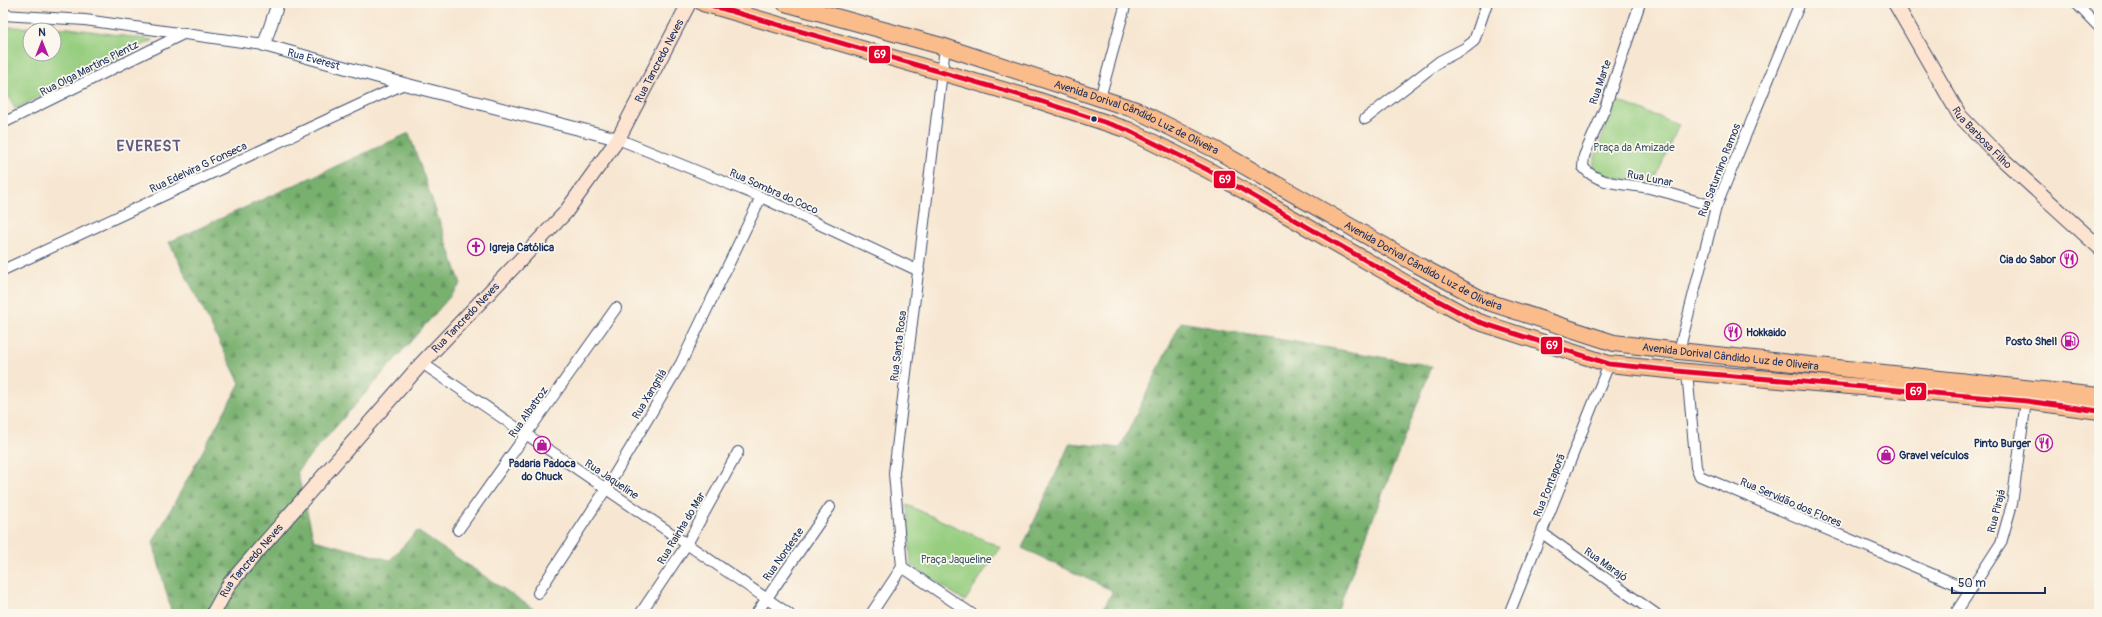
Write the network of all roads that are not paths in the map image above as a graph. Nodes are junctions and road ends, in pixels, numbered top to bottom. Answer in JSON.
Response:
{"nodes":[{"id":1,"x":278,"y":3,"type":"edge"},
{"id":2,"x":689,"y":3,"type":"edge"},
{"id":3,"x":703,"y":3,"type":"edge"},
{"id":4,"x":785,"y":3,"type":"edge"},
{"id":5,"x":1126,"y":3,"type":"edge"},
{"id":6,"x":1487,"y":3,"type":"edge"},
{"id":7,"x":1640,"y":3,"type":"edge"},
{"id":8,"x":1800,"y":3,"type":"edge"},
{"id":9,"x":1895,"y":3,"type":"edge"},
{"id":10,"x":2076,"y":3,"type":"edge"},
{"id":11,"x":745,"y":9,"type":"edge"},
{"id":12,"x":3,"y":14,"type":"edge"},
{"id":13,"x":2099,"y":27,"type":"edge"},
{"id":14,"x":185,"y":33,"type":"junction"},
{"id":15,"x":264,"y":45,"type":"junction"},
{"id":16,"x":945,"y":47,"type":"junction"},
{"id":17,"x":942,"y":74,"type":"junction"},
{"id":18,"x":404,"y":84,"type":"junction"},
{"id":19,"x":1100,"y":98,"type":"junction"},
{"id":20,"x":1365,"y":119,"type":"dead end"},
{"id":21,"x":3,"y":123,"type":"edge"},
{"id":22,"x":618,"y":139,"type":"junction"},
{"id":23,"x":1583,"y":167,"type":"joint"},
{"id":24,"x":761,"y":197,"type":"junction"},
{"id":25,"x":1716,"y":207,"type":"junction"},
{"id":26,"x":2099,"y":247,"type":"edge"},
{"id":27,"x":3,"y":270,"type":"edge"},
{"id":28,"x":919,"y":271,"type":"junction"},
{"id":29,"x":616,"y":308,"type":"dead end"},
{"id":30,"x":1679,"y":352,"type":"junction"},
{"id":31,"x":422,"y":363,"type":"junction"},
{"id":32,"x":1609,"y":364,"type":"junction"},
{"id":33,"x":1687,"y":372,"type":"junction"},
{"id":34,"x":2099,"y":396,"type":"edge"},
{"id":35,"x":2026,"y":401,"type":"junction"},
{"id":36,"x":2099,"y":411,"type":"edge"},
{"id":37,"x":527,"y":434,"type":"junction"},
{"id":38,"x":738,"y":452,"type":"dead end"},
{"id":39,"x":606,"y":489,"type":"junction"},
{"id":40,"x":830,"y":507,"type":"dead end"},
{"id":41,"x":458,"y":530,"type":"dead end"},
{"id":42,"x":1542,"y":533,"type":"junction"},
{"id":43,"x":687,"y":544,"type":"junction"},
{"id":44,"x":902,"y":567,"type":"junction"},
{"id":45,"x":1970,"y":590,"type":"junction"},
{"id":46,"x":538,"y":593,"type":"dead end"},
{"id":47,"x":767,"y":599,"type":"junction"},
{"id":48,"x":213,"y":614,"type":"edge"},
{"id":49,"x":640,"y":614,"type":"edge"},
{"id":50,"x":756,"y":614,"type":"edge"},
{"id":51,"x":789,"y":614,"type":"edge"},
{"id":52,"x":871,"y":614,"type":"edge"},
{"id":53,"x":972,"y":614,"type":"edge"},
{"id":54,"x":1509,"y":614,"type":"edge"},
{"id":55,"x":1656,"y":614,"type":"edge"},
{"id":56,"x":1955,"y":614,"type":"edge"}],
"edges":[{"from":1,"to":15,"type":"street"},
{"from":2,"to":22,"type":"main road","name":"Rua Tancredo Neves"},
{"from":3,"to":11,"type":"main road","name":"Avenida Dorival Cândido Luz de Oliveira"},
{"from":4,"to":16,"type":"main road","name":"Avenida Dorival Cândido Luz de Oliveira"},
{"from":5,"to":19,"type":"street"},
{"from":6,"to":20,"type":"street"},
{"from":7,"to":23,"type":"street","name":"Rua Marte"},
{"from":8,"to":25,"type":"street","name":"Rua Saturnino Ramos"},
{"from":9,"to":26,"type":"main road","name":"Rua Barbosa Filho"},
{"from":10,"to":13,"type":"street"},
{"from":11,"to":17,"type":"main road","name":"Avenida Dorival Cândido Luz de Oliveira"},
{"from":12,"to":14,"type":"street","name":"Rua Everest"},
{"from":14,"to":15,"type":"street","name":"Rua Everest"},
{"from":14,"to":21,"type":"street","name":"Rua Olga Martins Plentz"},
{"from":15,"to":18,"type":"street","name":"Rua Everest"},
{"from":16,"to":17,"type":"street","name":"Rua Santa Rosa"},
{"from":16,"to":19,"type":"main road","name":"Avenida Dorival Cândido Luz de Oliveira"},
{"from":17,"to":28,"type":"street","name":"Rua Santa Rosa"},
{"from":17,"to":32,"type":"main road","name":"Avenida Dorival Cândido Luz de Oliveira"},
{"from":18,"to":22,"type":"street","name":"Rua Everest"},
{"from":18,"to":27,"type":"street","name":"Rua Edelvira G Fonseca"},
{"from":19,"to":30,"type":"main road","name":"Avenida Dorival Cândido Luz de Oliveira"},
{"from":22,"to":24,"type":"street","name":"Rua Sombra do Coco"},
{"from":22,"to":31,"type":"main road","name":"Rua Tancredo Neves"},
{"from":23,"to":25,"type":"street","name":"Rua Lunar"},
{"from":24,"to":28,"type":"street","name":"Rua Sombra do Coco"},
{"from":24,"to":39,"type":"street","name":"Rua Xangrilá"},
{"from":25,"to":30,"type":"street","name":"Rua Saturnino Ramos"},
{"from":28,"to":44,"type":"street","name":"Rua Santa Rosa"},
{"from":29,"to":37,"type":"street","name":"Rua Albatroz"},
{"from":30,"to":34,"type":"main road","name":"Avenida Dorival Cândido Luz de Oliveira"},
{"from":31,"to":37,"type":"street","name":"Rua Jaqueline"},
{"from":31,"to":48,"type":"main road","name":"Rua Tancredo Neves"},
{"from":32,"to":33,"type":"main road","name":"Avenida Dorival Cândido Luz de Oliveira"},
{"from":32,"to":42,"type":"street","name":"Rua Pontaporã"},
{"from":33,"to":35,"type":"main road","name":"Avenida Dorival Cândido Luz de Oliveira"},
{"from":33,"to":45,"type":"street","name":"Rua Servidão dos Flores"},
{"from":35,"to":36,"type":"main road","name":"Avenida Dorival Cândido Luz de Oliveira"},
{"from":35,"to":45,"type":"street","name":"Rua Pirajá"},
{"from":37,"to":39,"type":"street","name":"Rua Jaqueline"},
{"from":37,"to":41,"type":"street","name":"Rua Albatroz"},
{"from":38,"to":43,"type":"street","name":"Rua Rainha do Mar"},
{"from":39,"to":43,"type":"street","name":"Rua Jaqueline"},
{"from":39,"to":46,"type":"street","name":"Rua Xangrilá"},
{"from":40,"to":47,"type":"street","name":"Rua Nordeste"},
{"from":42,"to":54,"type":"street","name":"Rua Pontaporã"},
{"from":42,"to":55,"type":"street","name":"Rua Marajó"},
{"from":43,"to":47,"type":"street","name":"Rua Jaqueline"},
{"from":43,"to":49,"type":"street","name":"Rua Rainha do Mar"},
{"from":44,"to":52,"type":"street"},
{"from":44,"to":53,"type":"street"},
{"from":45,"to":56,"type":"street","name":"Rua Pirajá"},
{"from":47,"to":50,"type":"street","name":"Rua Nordeste"},
{"from":47,"to":51,"type":"street","name":"Rua Jaqueline"}]}
